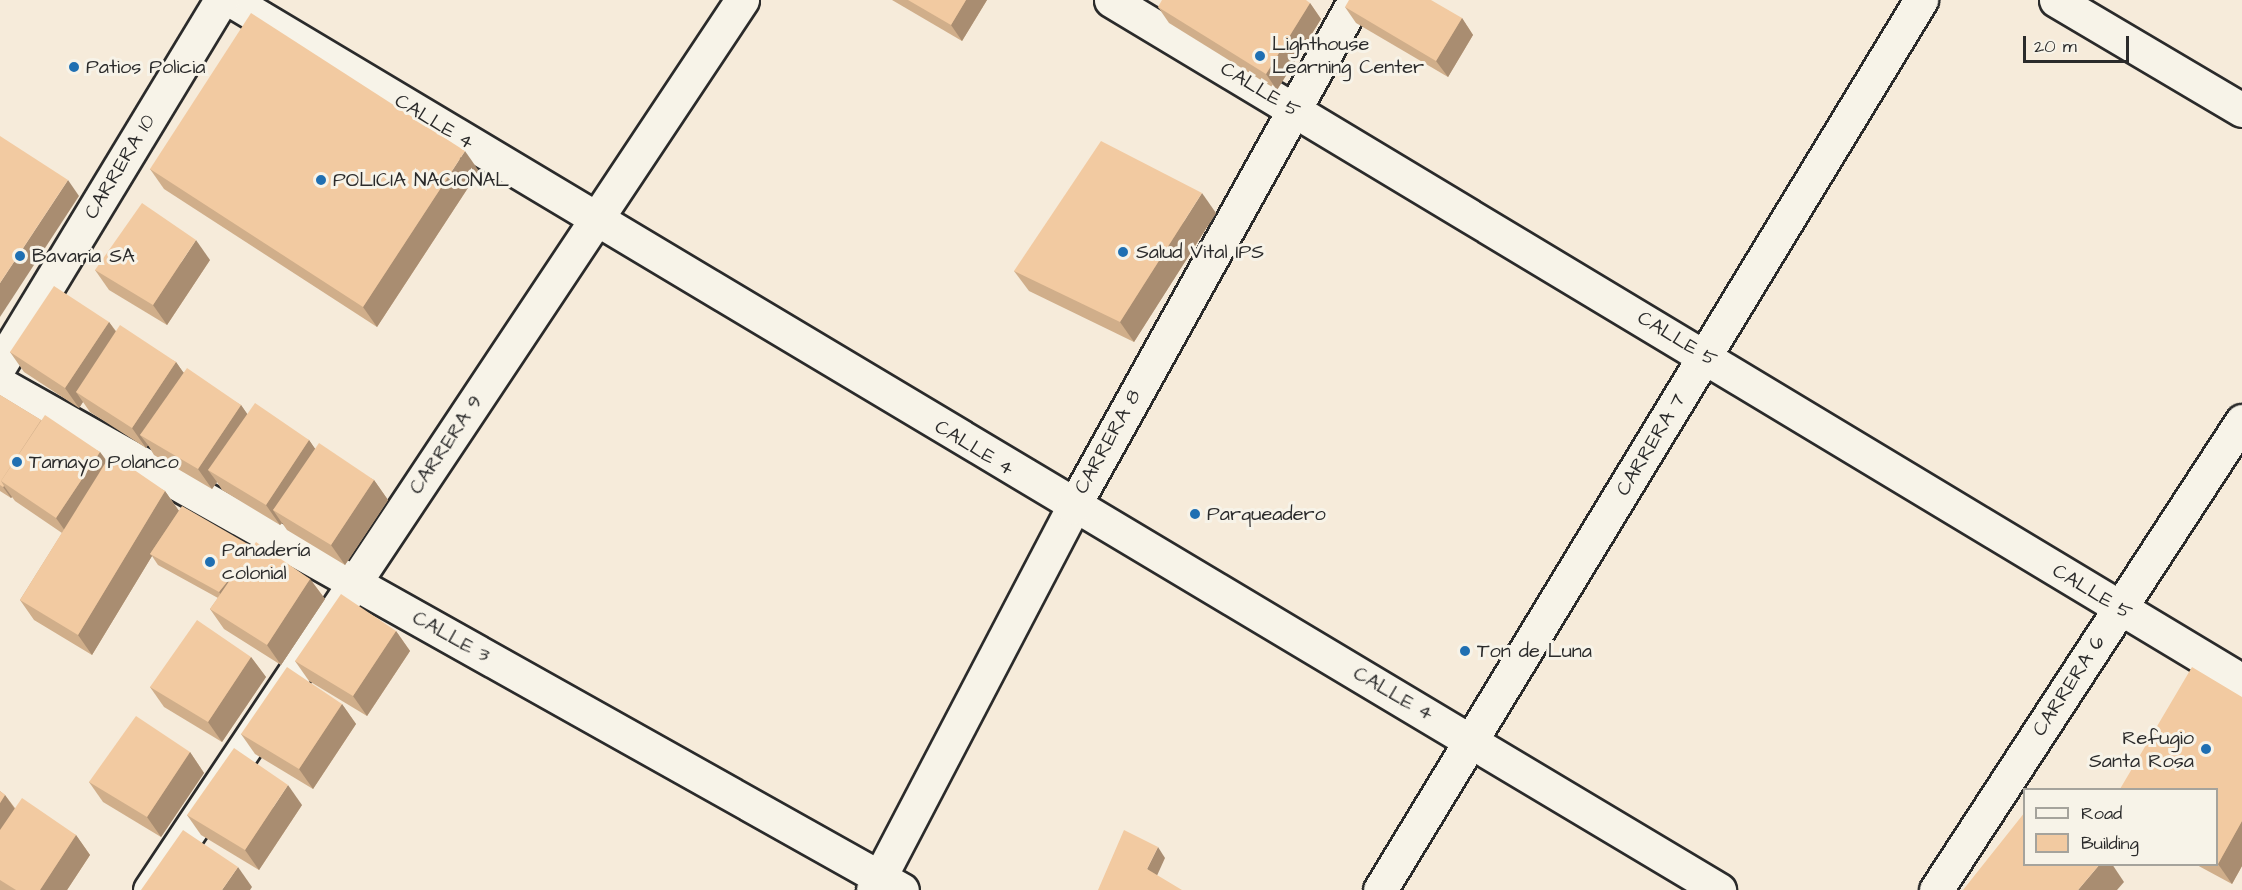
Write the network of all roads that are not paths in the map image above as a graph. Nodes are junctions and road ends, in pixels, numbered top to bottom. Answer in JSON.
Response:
{"nodes":[{"id":1,"x":221,"y":0,"type":"edge"},
{"id":2,"x":231,"y":0,"type":"edge"},
{"id":3,"x":742,"y":0,"type":"edge"},
{"id":4,"x":1111,"y":0,"type":"edge"},
{"id":5,"x":1355,"y":0,"type":"edge"},
{"id":6,"x":1922,"y":0,"type":"edge"},
{"id":7,"x":2056,"y":0,"type":"edge"},
{"id":8,"x":1291,"y":108,"type":"junction"},
{"id":9,"x":2242,"y":110,"type":"edge"},
{"id":10,"x":596,"y":220,"type":"junction"},
{"id":11,"x":1705,"y":356,"type":"junction"},
{"id":12,"x":0,"y":365,"type":"edge"},
{"id":13,"x":0,"y":384,"type":"edge"},
{"id":14,"x":2242,"y":422,"type":"edge"},
{"id":15,"x":1073,"y":507,"type":"junction"},
{"id":16,"x":355,"y":583,"type":"junction"},
{"id":17,"x":2120,"y":608,"type":"junction"},
{"id":18,"x":2242,"y":681,"type":"edge"},
{"id":19,"x":1472,"y":740,"type":"junction"},
{"id":20,"x":884,"y":886,"type":"edge"},
{"id":21,"x":150,"y":890,"type":"edge"},
{"id":22,"x":1380,"y":890,"type":"edge"},
{"id":23,"x":1719,"y":890,"type":"edge"},
{"id":24,"x":1936,"y":890,"type":"edge"}],
"edges":[{"from":1,"to":12,"type":"street","name":"CARRERA 10"},
{"from":2,"to":10,"type":"street","name":"CALLE 4"},
{"from":3,"to":10,"type":"street","name":"CARRERA 9"},
{"from":4,"to":8,"type":"street","name":"CALLE 5"},
{"from":5,"to":8,"type":"street","name":"CARRERA 8"},
{"from":6,"to":11,"type":"street","name":"CARRERA 7"},
{"from":7,"to":9,"type":"street"},
{"from":8,"to":11,"type":"street","name":"CALLE 5"},
{"from":8,"to":15,"type":"street","name":"CARRERA 8"},
{"from":10,"to":15,"type":"street","name":"CALLE 4"},
{"from":10,"to":16,"type":"street","name":"CARRERA 9"},
{"from":11,"to":17,"type":"street","name":"CALLE 5"},
{"from":11,"to":19,"type":"street","name":"CARRERA 7"},
{"from":13,"to":16,"type":"street","name":"CALLE 3"},
{"from":14,"to":17,"type":"street","name":"CARRERA 6"},
{"from":15,"to":19,"type":"street","name":"CALLE 4"},
{"from":15,"to":20,"type":"street","name":"CARRERA 8"},
{"from":16,"to":20,"type":"street","name":"CALLE 3"},
{"from":16,"to":21,"type":"street","name":"CARRERA 9"},
{"from":17,"to":18,"type":"street","name":"CALLE 5"},
{"from":17,"to":24,"type":"street","name":"CARRERA 6"},
{"from":19,"to":22,"type":"street","name":"CARRERA 7"},
{"from":19,"to":23,"type":"street","name":"CALLE 4"}]}
